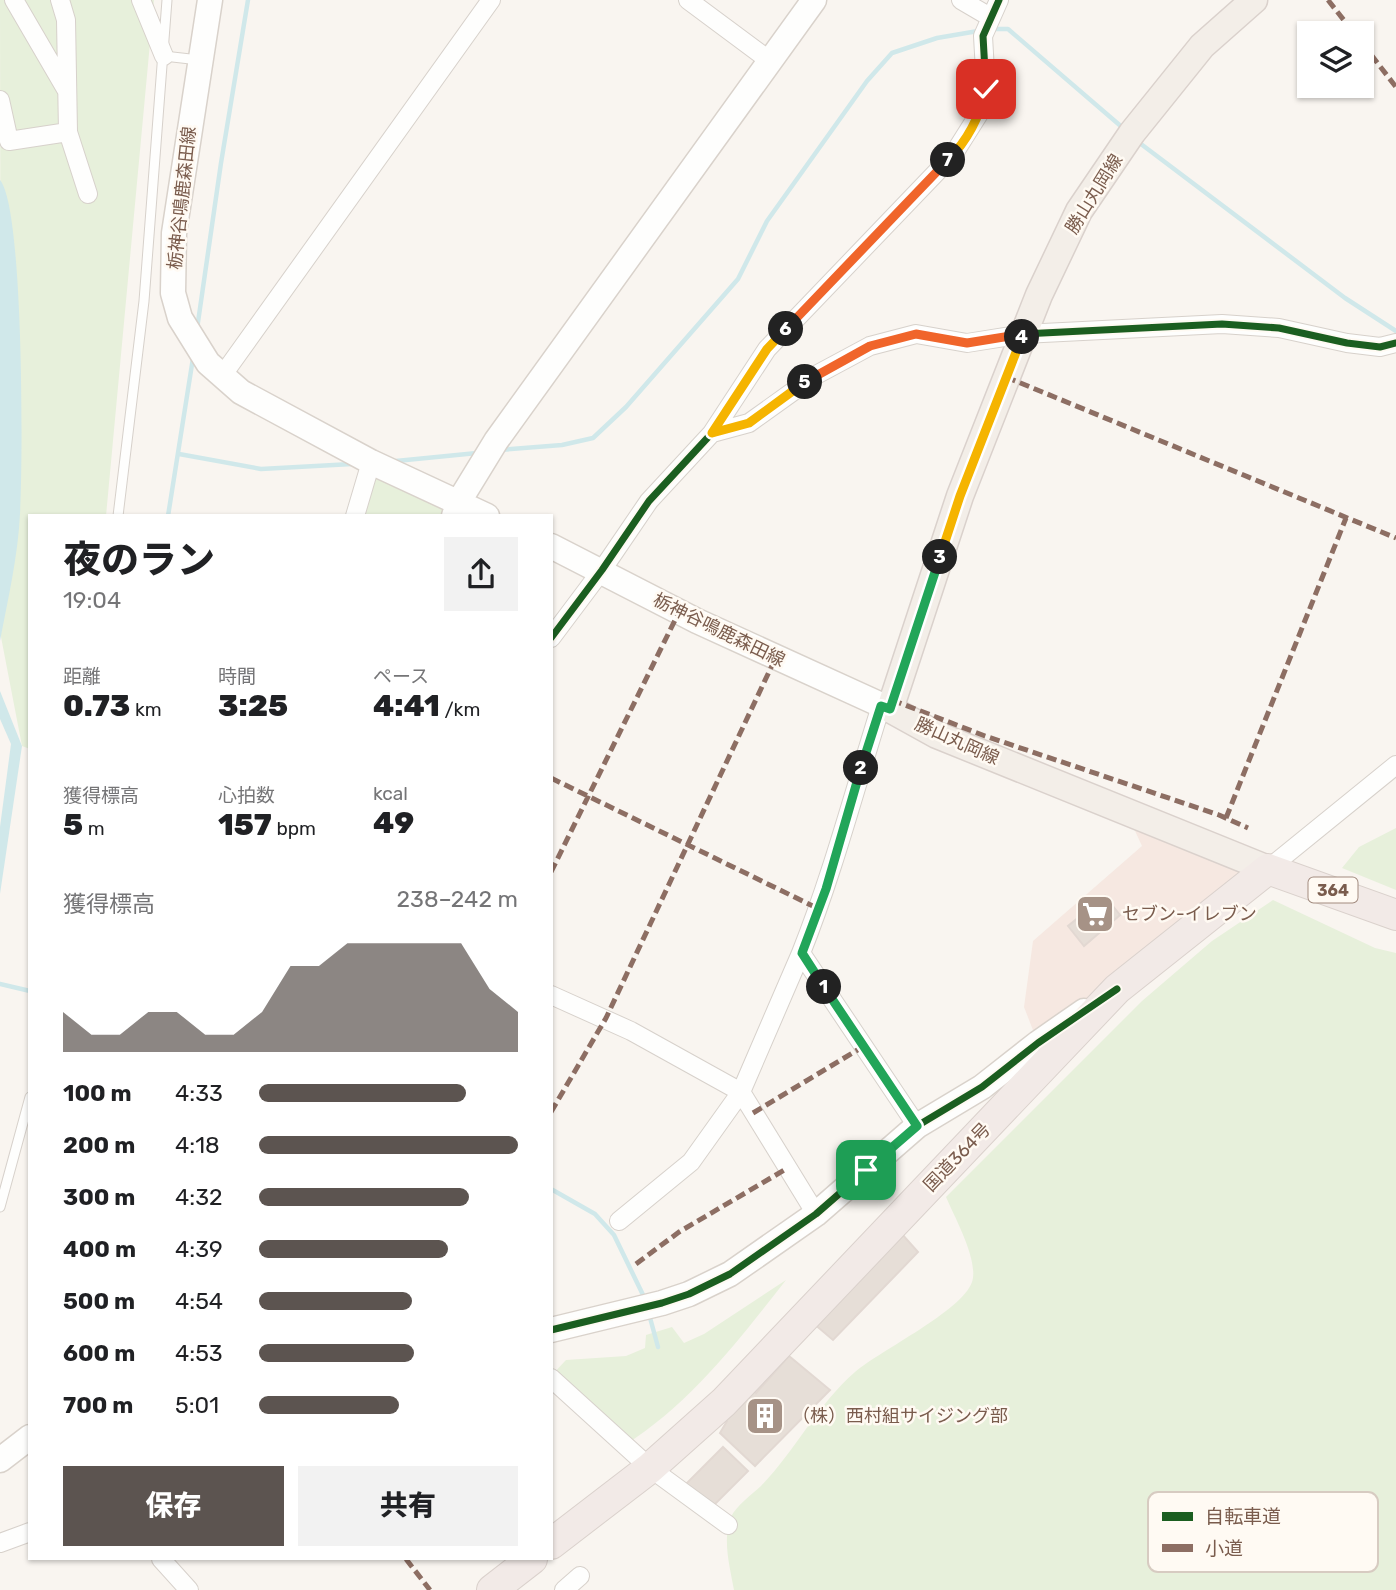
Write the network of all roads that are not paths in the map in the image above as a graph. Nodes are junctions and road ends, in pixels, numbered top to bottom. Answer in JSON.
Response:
{"nodes":[{"id":1,"x":14,"y":0,"type":"edge"},
{"id":2,"x":60,"y":0,"type":"edge"},
{"id":3,"x":68,"y":0,"type":"edge"},
{"id":4,"x":141,"y":0,"type":"edge"},
{"id":5,"x":167,"y":0,"type":"edge"},
{"id":6,"x":210,"y":0,"type":"edge"},
{"id":7,"x":491,"y":0,"type":"edge"},
{"id":8,"x":688,"y":0,"type":"edge"},
{"id":9,"x":814,"y":0,"type":"edge"},
{"id":10,"x":961,"y":0,"type":"edge"},
{"id":11,"x":999,"y":0,"type":"edge"},
{"id":12,"x":1254,"y":0,"type":"edge"},
{"id":13,"x":990,"y":17,"type":"junction"},
{"id":14,"x":66,"y":20,"type":"junction"},
{"id":15,"x":164,"y":56,"type":"junction"},
{"id":16,"x":199,"y":60,"type":"junction"},
{"id":17,"x":771,"y":61,"type":"junction"},
{"id":18,"x":67,"y":91,"type":"junction"},
{"id":19,"x":0,"y":100,"type":"edge"},
{"id":20,"x":68,"y":132,"type":"junction"},
{"id":21,"x":88,"y":194,"type":"dead end"},
{"id":22,"x":1023,"y":334,"type":"junction"},
{"id":23,"x":1396,"y":343,"type":"edge"},
{"id":24,"x":215,"y":370,"type":"junction"},
{"id":25,"x":712,"y":433,"type":"junction"},
{"id":26,"x":371,"y":462,"type":"junction"},
{"id":27,"x":456,"y":509,"type":"edge"},
{"id":28,"x":118,"y":514,"type":"edge"},
{"id":29,"x":356,"y":514,"type":"edge"},
{"id":30,"x":478,"y":514,"type":"edge"},
{"id":31,"x":553,"y":547,"type":"edge"},
{"id":32,"x":602,"y":570,"type":"junction"},
{"id":33,"x":553,"y":635,"type":"edge"},
{"id":34,"x":885,"y":707,"type":"junction"},
{"id":35,"x":1395,"y":768,"type":"edge"},
{"id":36,"x":1268,"y":869,"type":"junction"},
{"id":37,"x":1396,"y":915,"type":"edge"},
{"id":38,"x":802,"y":953,"type":"junction"},
{"id":39,"x":1117,"y":989,"type":"junction"},
{"id":40,"x":553,"y":996,"type":"edge"},
{"id":41,"x":741,"y":1092,"type":"junction"},
{"id":42,"x":28,"y":1104,"type":"edge"},
{"id":43,"x":917,"y":1126,"type":"junction"},
{"id":44,"x":0,"y":1207,"type":"edge"},
{"id":45,"x":816,"y":1214,"type":"junction"},
{"id":46,"x":619,"y":1221,"type":"dead end"},
{"id":47,"x":553,"y":1330,"type":"edge"},
{"id":48,"x":553,"y":1380,"type":"edge"},
{"id":49,"x":28,"y":1439,"type":"edge"},
{"id":50,"x":0,"y":1460,"type":"edge"},
{"id":51,"x":650,"y":1468,"type":"junction"},
{"id":52,"x":728,"y":1525,"type":"dead end"},
{"id":53,"x":28,"y":1533,"type":"edge"},
{"id":54,"x":0,"y":1543,"type":"edge"},
{"id":55,"x":553,"y":1543,"type":"edge"},
{"id":56,"x":162,"y":1560,"type":"edge"},
{"id":57,"x":580,"y":1576,"type":"dead end"},
{"id":58,"x":189,"y":1590,"type":"edge"},
{"id":59,"x":564,"y":1590,"type":"edge"}],
"edges":[{"from":1,"to":18,"type":"street"},
{"from":2,"to":14,"type":"street"},
{"from":3,"to":14,"type":"street"},
{"from":4,"to":15,"type":"street"},
{"from":5,"to":15,"type":"lane"},
{"from":6,"to":16,"type":"street","name":"栃神谷鳴鹿森田線"},
{"from":7,"to":24,"type":"street"},
{"from":8,"to":17,"type":"street"},
{"from":9,"to":17,"type":"street"},
{"from":10,"to":13,"type":"street"},
{"from":11,"to":13,"type":"street"},
{"from":12,"to":22,"type":"main road","name":"勝山丸岡線"},
{"from":13,"to":25,"type":"street"},
{"from":14,"to":18,"type":"street"},
{"from":15,"to":16,"type":"lane"},
{"from":15,"to":28,"type":"lane"},
{"from":16,"to":24,"type":"street","name":"栃神谷鳴鹿森田線"},
{"from":17,"to":27,"type":"street"},
{"from":18,"to":20,"type":"street"},
{"from":19,"to":20,"type":"street"},
{"from":20,"to":21,"type":"street"},
{"from":22,"to":23,"type":"street"},
{"from":22,"to":25,"type":"street"},
{"from":22,"to":34,"type":"main road","name":"勝山丸岡線"},
{"from":24,"to":26,"type":"street","name":"栃神谷鳴鹿森田線"},
{"from":25,"to":32,"type":"street"},
{"from":26,"to":27,"type":"street","name":"栃神谷鳴鹿森田線"},
{"from":26,"to":29,"type":"street"},
{"from":27,"to":30,"type":"street","name":"栃神谷鳴鹿森田線"},
{"from":31,"to":32,"type":"street","name":"栃神谷鳴鹿森田線"},
{"from":32,"to":33,"type":"street"},
{"from":32,"to":34,"type":"street","name":"栃神谷鳴鹿森田線"},
{"from":34,"to":36,"type":"main road","name":"勝山丸岡線"},
{"from":34,"to":38,"type":"street"},
{"from":35,"to":36,"type":"street"},
{"from":36,"to":37,"type":"highway","number":"364"},
{"from":36,"to":39,"type":"highway","name":"国道364号"},
{"from":38,"to":41,"type":"street"},
{"from":38,"to":43,"type":"street"},
{"from":39,"to":43,"type":"street"},
{"from":39,"to":51,"type":"highway","name":"国道364号"},
{"from":40,"to":41,"type":"street"},
{"from":41,"to":45,"type":"street"},
{"from":41,"to":46,"type":"street"},
{"from":42,"to":44,"type":"lane"},
{"from":43,"to":45,"type":"street"},
{"from":45,"to":47,"type":"street"},
{"from":48,"to":51,"type":"street"},
{"from":49,"to":50,"type":"street"},
{"from":51,"to":52,"type":"street"},
{"from":51,"to":55,"type":"highway","name":"国道364号"},
{"from":53,"to":54,"type":"street"},
{"from":56,"to":58,"type":"street"},
{"from":57,"to":59,"type":"street"}]}
